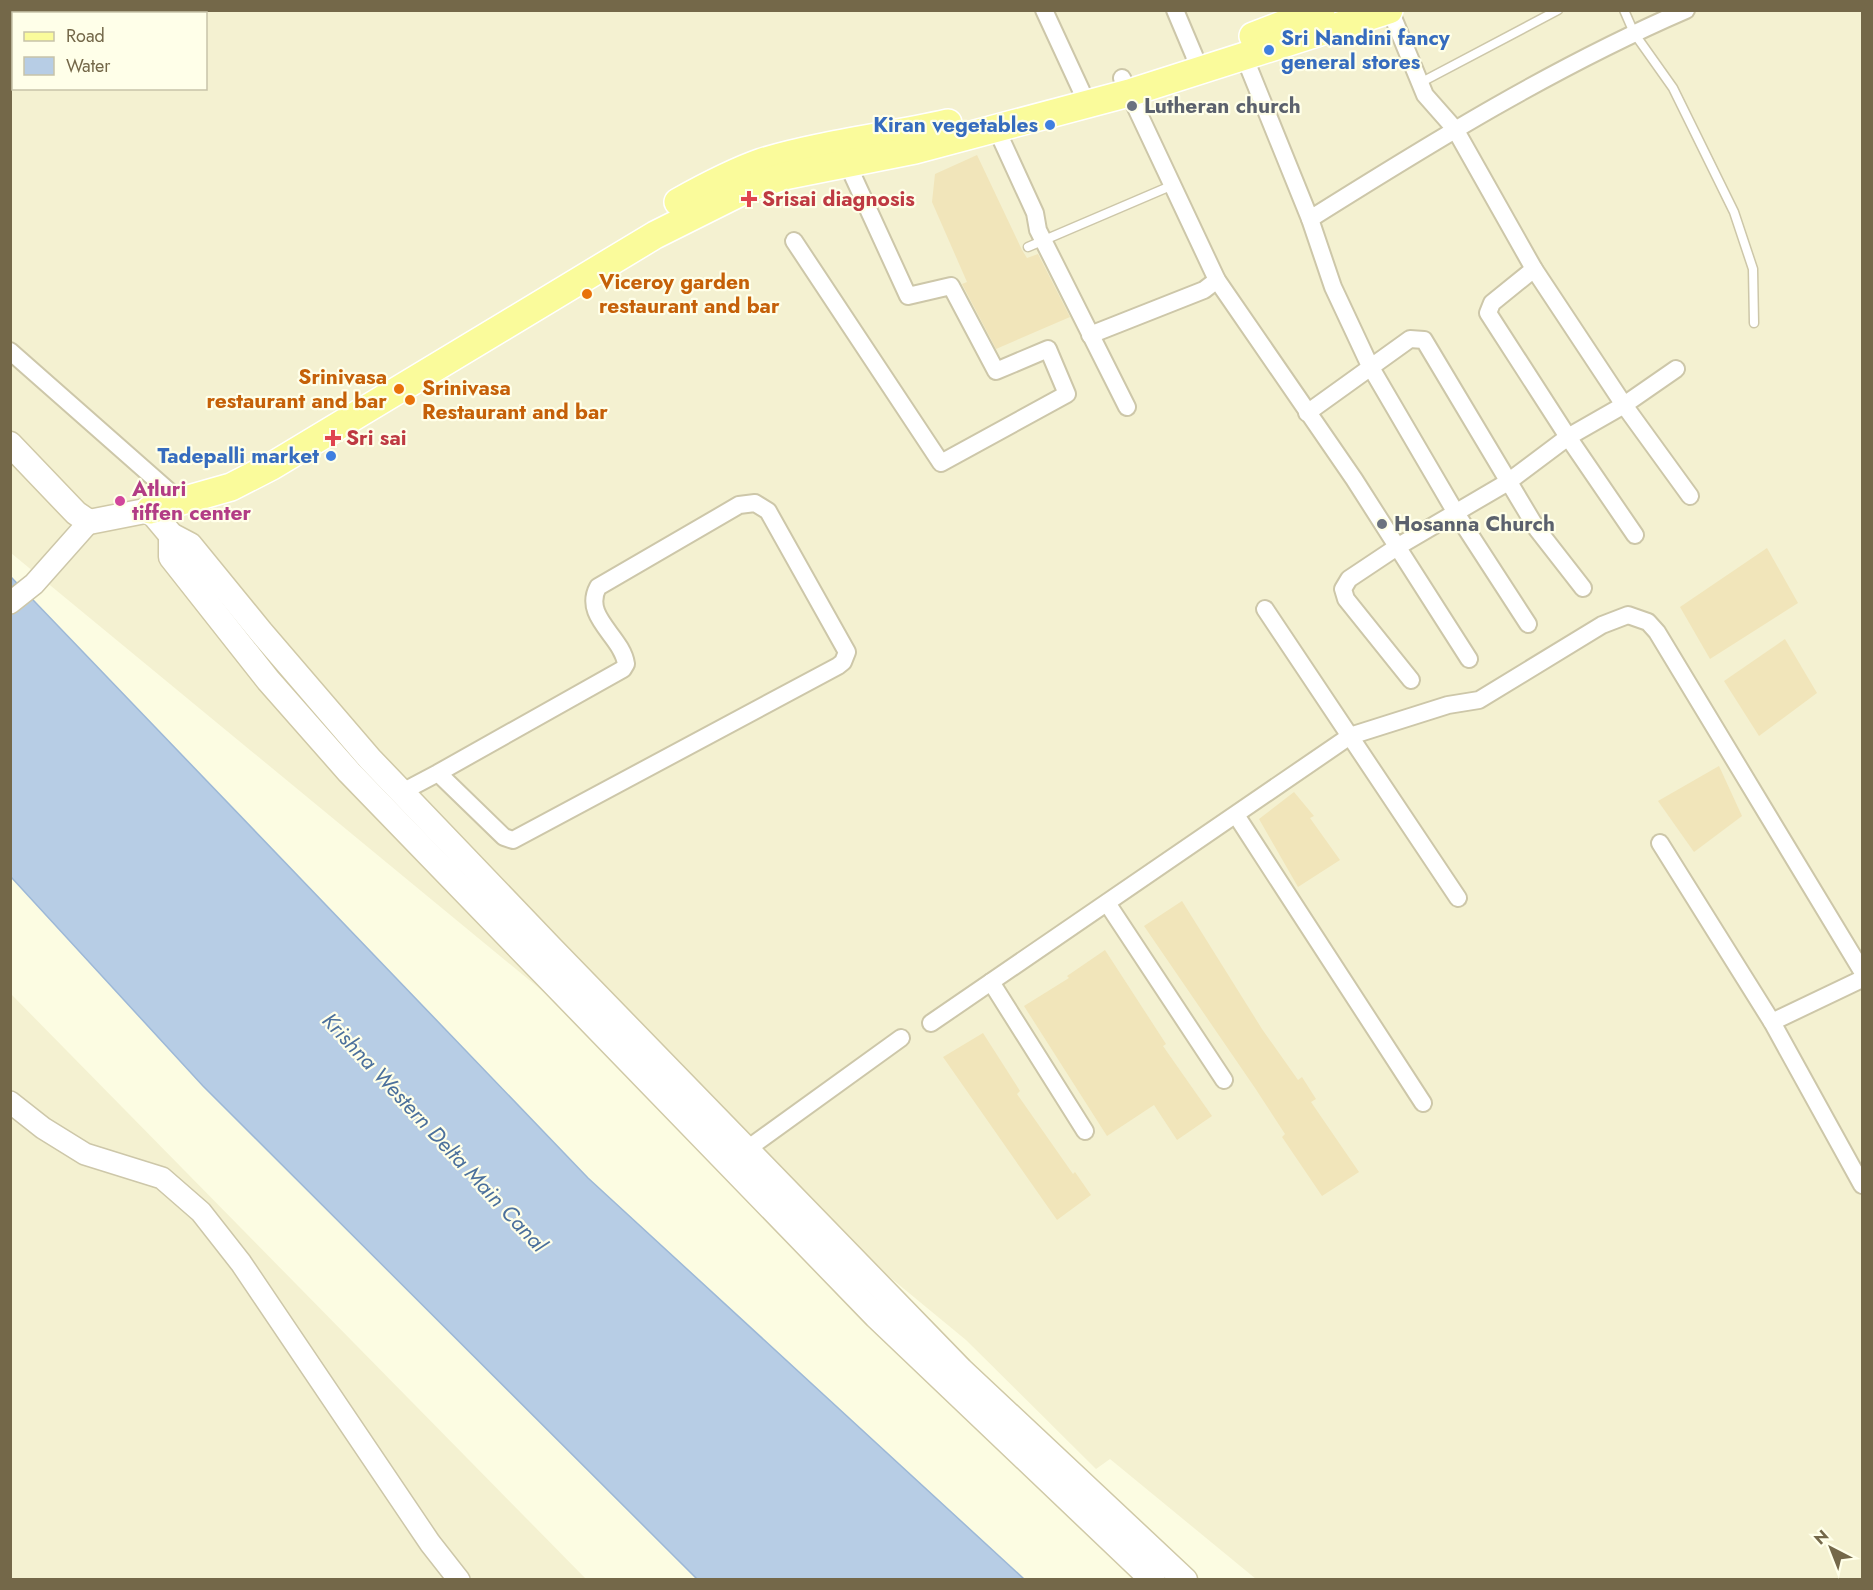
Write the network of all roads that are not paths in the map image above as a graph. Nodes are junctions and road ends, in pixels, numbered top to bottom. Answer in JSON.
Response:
{"nodes":[{"id":1,"x":1044,"y":10,"type":"edge"},
{"id":2,"x":1175,"y":10,"type":"edge"},
{"id":3,"x":1321,"y":10,"type":"edge"},
{"id":4,"x":1389,"y":10,"type":"edge"},
{"id":5,"x":1558,"y":10,"type":"edge"},
{"id":6,"x":1624,"y":10,"type":"edge"},
{"id":7,"x":1686,"y":10,"type":"edge"},
{"id":8,"x":1634,"y":33,"type":"junction"},
{"id":9,"x":1244,"y":56,"type":"junction"},
{"id":10,"x":1196,"y":63,"type":"junction"},
{"id":11,"x":1418,"y":84,"type":"junction"},
{"id":12,"x":1126,"y":85,"type":"junction"},
{"id":13,"x":1082,"y":97,"type":"junction"},
{"id":14,"x":996,"y":128,"type":"junction"},
{"id":15,"x":1455,"y":129,"type":"junction"},
{"id":16,"x":847,"y":163,"type":"junction"},
{"id":17,"x":1173,"y":185,"type":"junction"},
{"id":18,"x":1310,"y":219,"type":"junction"},
{"id":19,"x":1044,"y":240,"type":"junction"},
{"id":20,"x":794,"y":241,"type":"dead end"},
{"id":21,"x":1028,"y":247,"type":"dead end"},
{"id":22,"x":1534,"y":269,"type":"junction"},
{"id":23,"x":1217,"y":280,"type":"junction"},
{"id":24,"x":1754,"y":322,"type":"dead end"},
{"id":25,"x":1090,"y":335,"type":"junction"},
{"id":26,"x":10,"y":351,"type":"edge"},
{"id":27,"x":1370,"y":366,"type":"junction"},
{"id":28,"x":1676,"y":369,"type":"dead end"},
{"id":29,"x":1624,"y":405,"type":"junction"},
{"id":30,"x":1126,"y":407,"type":"dead end"},
{"id":31,"x":1307,"y":413,"type":"junction"},
{"id":32,"x":1568,"y":437,"type":"junction"},
{"id":33,"x":10,"y":444,"type":"edge"},
{"id":34,"x":1508,"y":482,"type":"junction"},
{"id":35,"x":215,"y":491,"type":"junction"},
{"id":36,"x":1690,"y":496,"type":"dead end"},
{"id":37,"x":179,"y":500,"type":"junction"},
{"id":38,"x":150,"y":510,"type":"junction"},
{"id":39,"x":1456,"y":513,"type":"junction"},
{"id":40,"x":89,"y":522,"type":"junction"},
{"id":41,"x":171,"y":535,"type":"junction"},
{"id":42,"x":1635,"y":535,"type":"dead end"},
{"id":43,"x":1397,"y":547,"type":"junction"},
{"id":44,"x":1583,"y":588,"type":"dead end"},
{"id":45,"x":10,"y":603,"type":"edge"},
{"id":46,"x":1265,"y":609,"type":"dead end"},
{"id":47,"x":1528,"y":624,"type":"dead end"},
{"id":48,"x":1469,"y":659,"type":"dead end"},
{"id":49,"x":1410,"y":680,"type":"dead end"},
{"id":50,"x":1350,"y":736,"type":"junction"},
{"id":51,"x":438,"y":773,"type":"junction"},
{"id":52,"x":402,"y":792,"type":"junction"},
{"id":53,"x":1236,"y":815,"type":"junction"},
{"id":54,"x":1660,"y":843,"type":"dead end"},
{"id":55,"x":466,"y":860,"type":"junction"},
{"id":56,"x":448,"y":875,"type":"junction"},
{"id":57,"x":1458,"y":898,"type":"dead end"},
{"id":58,"x":1107,"y":903,"type":"junction"},
{"id":59,"x":1863,"y":970,"type":"edge"},
{"id":60,"x":1863,"y":979,"type":"edge"},
{"id":61,"x":991,"y":982,"type":"junction"},
{"id":62,"x":1772,"y":1022,"type":"junction"},
{"id":63,"x":931,"y":1023,"type":"dead end"},
{"id":64,"x":901,"y":1038,"type":"dead end"},
{"id":65,"x":1224,"y":1080,"type":"dead end"},
{"id":66,"x":10,"y":1102,"type":"edge"},
{"id":67,"x":1423,"y":1103,"type":"dead end"},
{"id":68,"x":1085,"y":1131,"type":"dead end"},
{"id":69,"x":738,"y":1155,"type":"junction"},
{"id":70,"x":1863,"y":1185,"type":"edge"},
{"id":71,"x":908,"y":1331,"type":"junction"},
{"id":72,"x":459,"y":1580,"type":"edge"},
{"id":73,"x":1154,"y":1580,"type":"edge"},
{"id":74,"x":1185,"y":1580,"type":"edge"}],
"edges":[{"from":1,"to":13,"type":"street"},
{"from":2,"to":10,"type":"street"},
{"from":3,"to":10,"type":"main road"},
{"from":4,"to":9,"type":"main road"},
{"from":4,"to":11,"type":"street"},
{"from":5,"to":11,"type":"lane"},
{"from":6,"to":8,"type":"lane"},
{"from":7,"to":8,"type":"street"},
{"from":8,"to":15,"type":"street"},
{"from":8,"to":24,"type":"lane"},
{"from":9,"to":10,"type":"main road"},
{"from":9,"to":18,"type":"street"},
{"from":10,"to":12,"type":"main road"},
{"from":11,"to":15,"type":"street"},
{"from":12,"to":13,"type":"main road"},
{"from":12,"to":17,"type":"street"},
{"from":13,"to":14,"type":"main road"},
{"from":13,"to":35,"type":"main road"},
{"from":14,"to":16,"type":"main road"},
{"from":14,"to":19,"type":"street"},
{"from":15,"to":18,"type":"street"},
{"from":15,"to":22,"type":"street"},
{"from":16,"to":20,"type":"street"},
{"from":16,"to":35,"type":"main road"},
{"from":17,"to":19,"type":"lane"},
{"from":17,"to":23,"type":"street"},
{"from":18,"to":27,"type":"street"},
{"from":19,"to":21,"type":"lane"},
{"from":19,"to":25,"type":"street"},
{"from":22,"to":29,"type":"street"},
{"from":22,"to":32,"type":"street"},
{"from":23,"to":25,"type":"street"},
{"from":23,"to":31,"type":"street"},
{"from":25,"to":30,"type":"street"},
{"from":26,"to":37,"type":"street"},
{"from":27,"to":31,"type":"street"},
{"from":27,"to":34,"type":"street"},
{"from":27,"to":39,"type":"street"},
{"from":28,"to":29,"type":"street"},
{"from":29,"to":32,"type":"street"},
{"from":29,"to":36,"type":"street"},
{"from":31,"to":43,"type":"street"},
{"from":32,"to":34,"type":"street"},
{"from":32,"to":42,"type":"street"},
{"from":33,"to":40,"type":"main road"},
{"from":34,"to":39,"type":"street"},
{"from":34,"to":44,"type":"street"},
{"from":35,"to":37,"type":"main road"},
{"from":37,"to":38,"type":"main road"},
{"from":38,"to":40,"type":"main road"},
{"from":38,"to":41,"type":"main road"},
{"from":39,"to":43,"type":"street"},
{"from":39,"to":47,"type":"street"},
{"from":40,"to":45,"type":"street"},
{"from":41,"to":52,"type":"main road"},
{"from":41,"to":56,"type":"main road"},
{"from":43,"to":48,"type":"street"},
{"from":43,"to":49,"type":"street"},
{"from":46,"to":50,"type":"street"},
{"from":50,"to":53,"type":"street"},
{"from":50,"to":57,"type":"street"},
{"from":50,"to":59,"type":"street"},
{"from":51,"to":51,"type":"street"},
{"from":51,"to":52,"type":"street"},
{"from":52,"to":55,"type":"main road"},
{"from":53,"to":58,"type":"street"},
{"from":53,"to":67,"type":"street"},
{"from":54,"to":62,"type":"street"},
{"from":55,"to":56,"type":"main road"},
{"from":55,"to":69,"type":"main road"},
{"from":56,"to":69,"type":"main road"},
{"from":58,"to":61,"type":"street"},
{"from":58,"to":65,"type":"street"},
{"from":60,"to":62,"type":"street"},
{"from":61,"to":63,"type":"street"},
{"from":61,"to":68,"type":"street"},
{"from":62,"to":70,"type":"street"},
{"from":64,"to":69,"type":"street"},
{"from":66,"to":72,"type":"street"},
{"from":69,"to":71,"type":"main road"},
{"from":71,"to":73,"type":"main road"},
{"from":71,"to":74,"type":"main road"}]}
